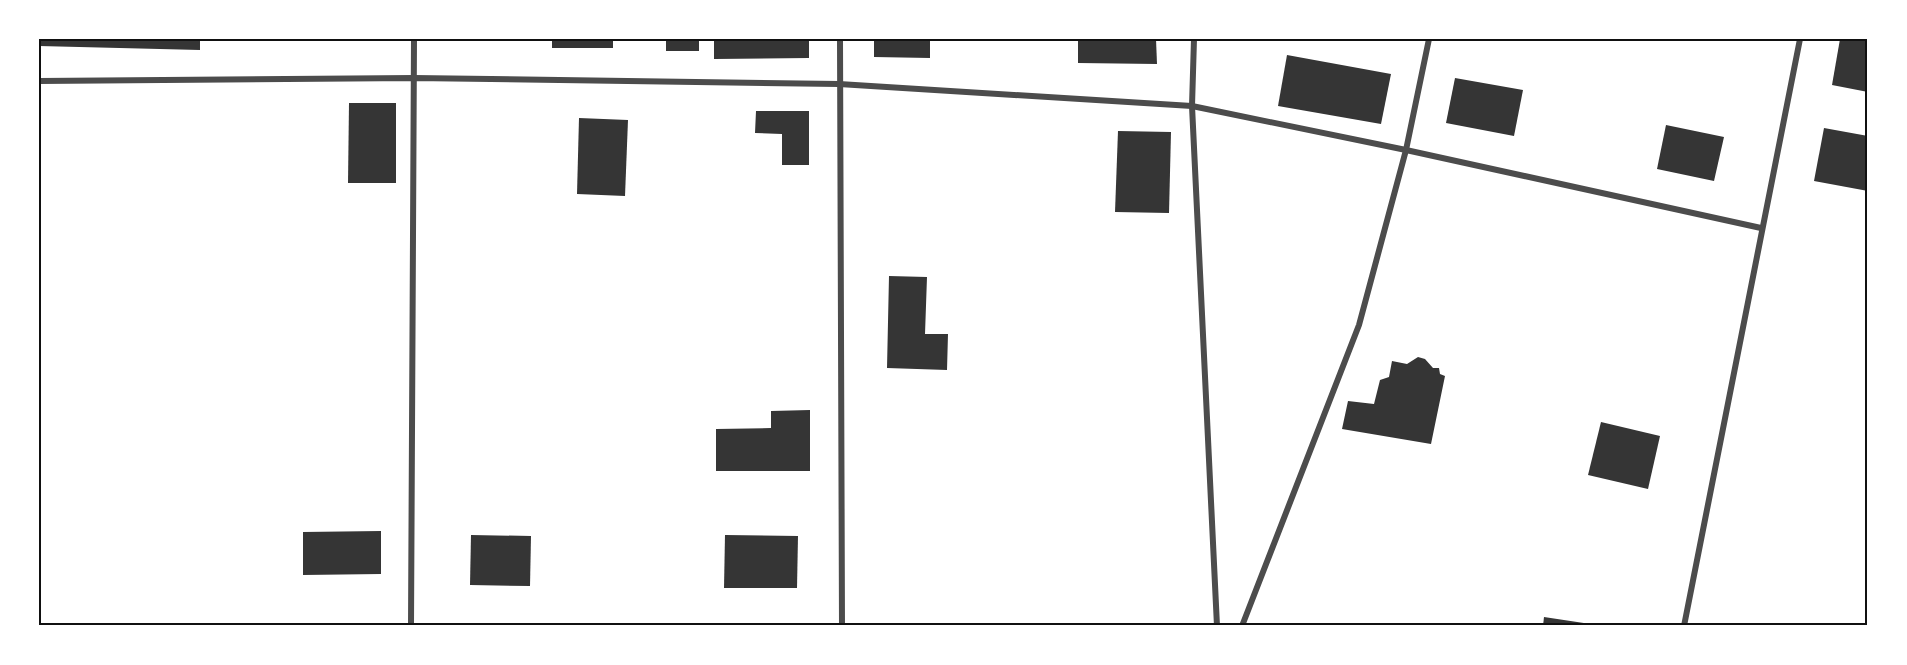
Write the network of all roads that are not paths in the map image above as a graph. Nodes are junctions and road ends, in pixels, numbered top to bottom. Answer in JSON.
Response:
{"nodes":[{"id":1,"x":414,"y":39,"type":"edge"},
{"id":2,"x":840,"y":39,"type":"edge"},
{"id":3,"x":1194,"y":39,"type":"edge"},
{"id":4,"x":1429,"y":39,"type":"edge"},
{"id":5,"x":1800,"y":39,"type":"edge"},
{"id":6,"x":414,"y":78,"type":"junction"},
{"id":7,"x":39,"y":81,"type":"edge"},
{"id":8,"x":839,"y":84,"type":"junction"},
{"id":9,"x":1192,"y":106,"type":"junction"},
{"id":10,"x":1406,"y":150,"type":"junction"},
{"id":11,"x":1761,"y":228,"type":"junction"},
{"id":12,"x":411,"y":626,"type":"edge"},
{"id":13,"x":842,"y":626,"type":"edge"},
{"id":14,"x":1217,"y":626,"type":"edge"},
{"id":15,"x":1242,"y":626,"type":"edge"},
{"id":16,"x":1684,"y":626,"type":"edge"}],
"edges":[{"from":1,"to":6,"type":"street"},
{"from":2,"to":8,"type":"street"},
{"from":3,"to":9,"type":"street"},
{"from":4,"to":10,"type":"street"},
{"from":5,"to":11,"type":"street"},
{"from":6,"to":7,"type":"street"},
{"from":6,"to":8,"type":"street"},
{"from":6,"to":12,"type":"street"},
{"from":8,"to":9,"type":"street"},
{"from":8,"to":13,"type":"street"},
{"from":9,"to":10,"type":"street"},
{"from":9,"to":14,"type":"street"},
{"from":10,"to":11,"type":"street"},
{"from":10,"to":15,"type":"street"},
{"from":11,"to":16,"type":"street"}]}
